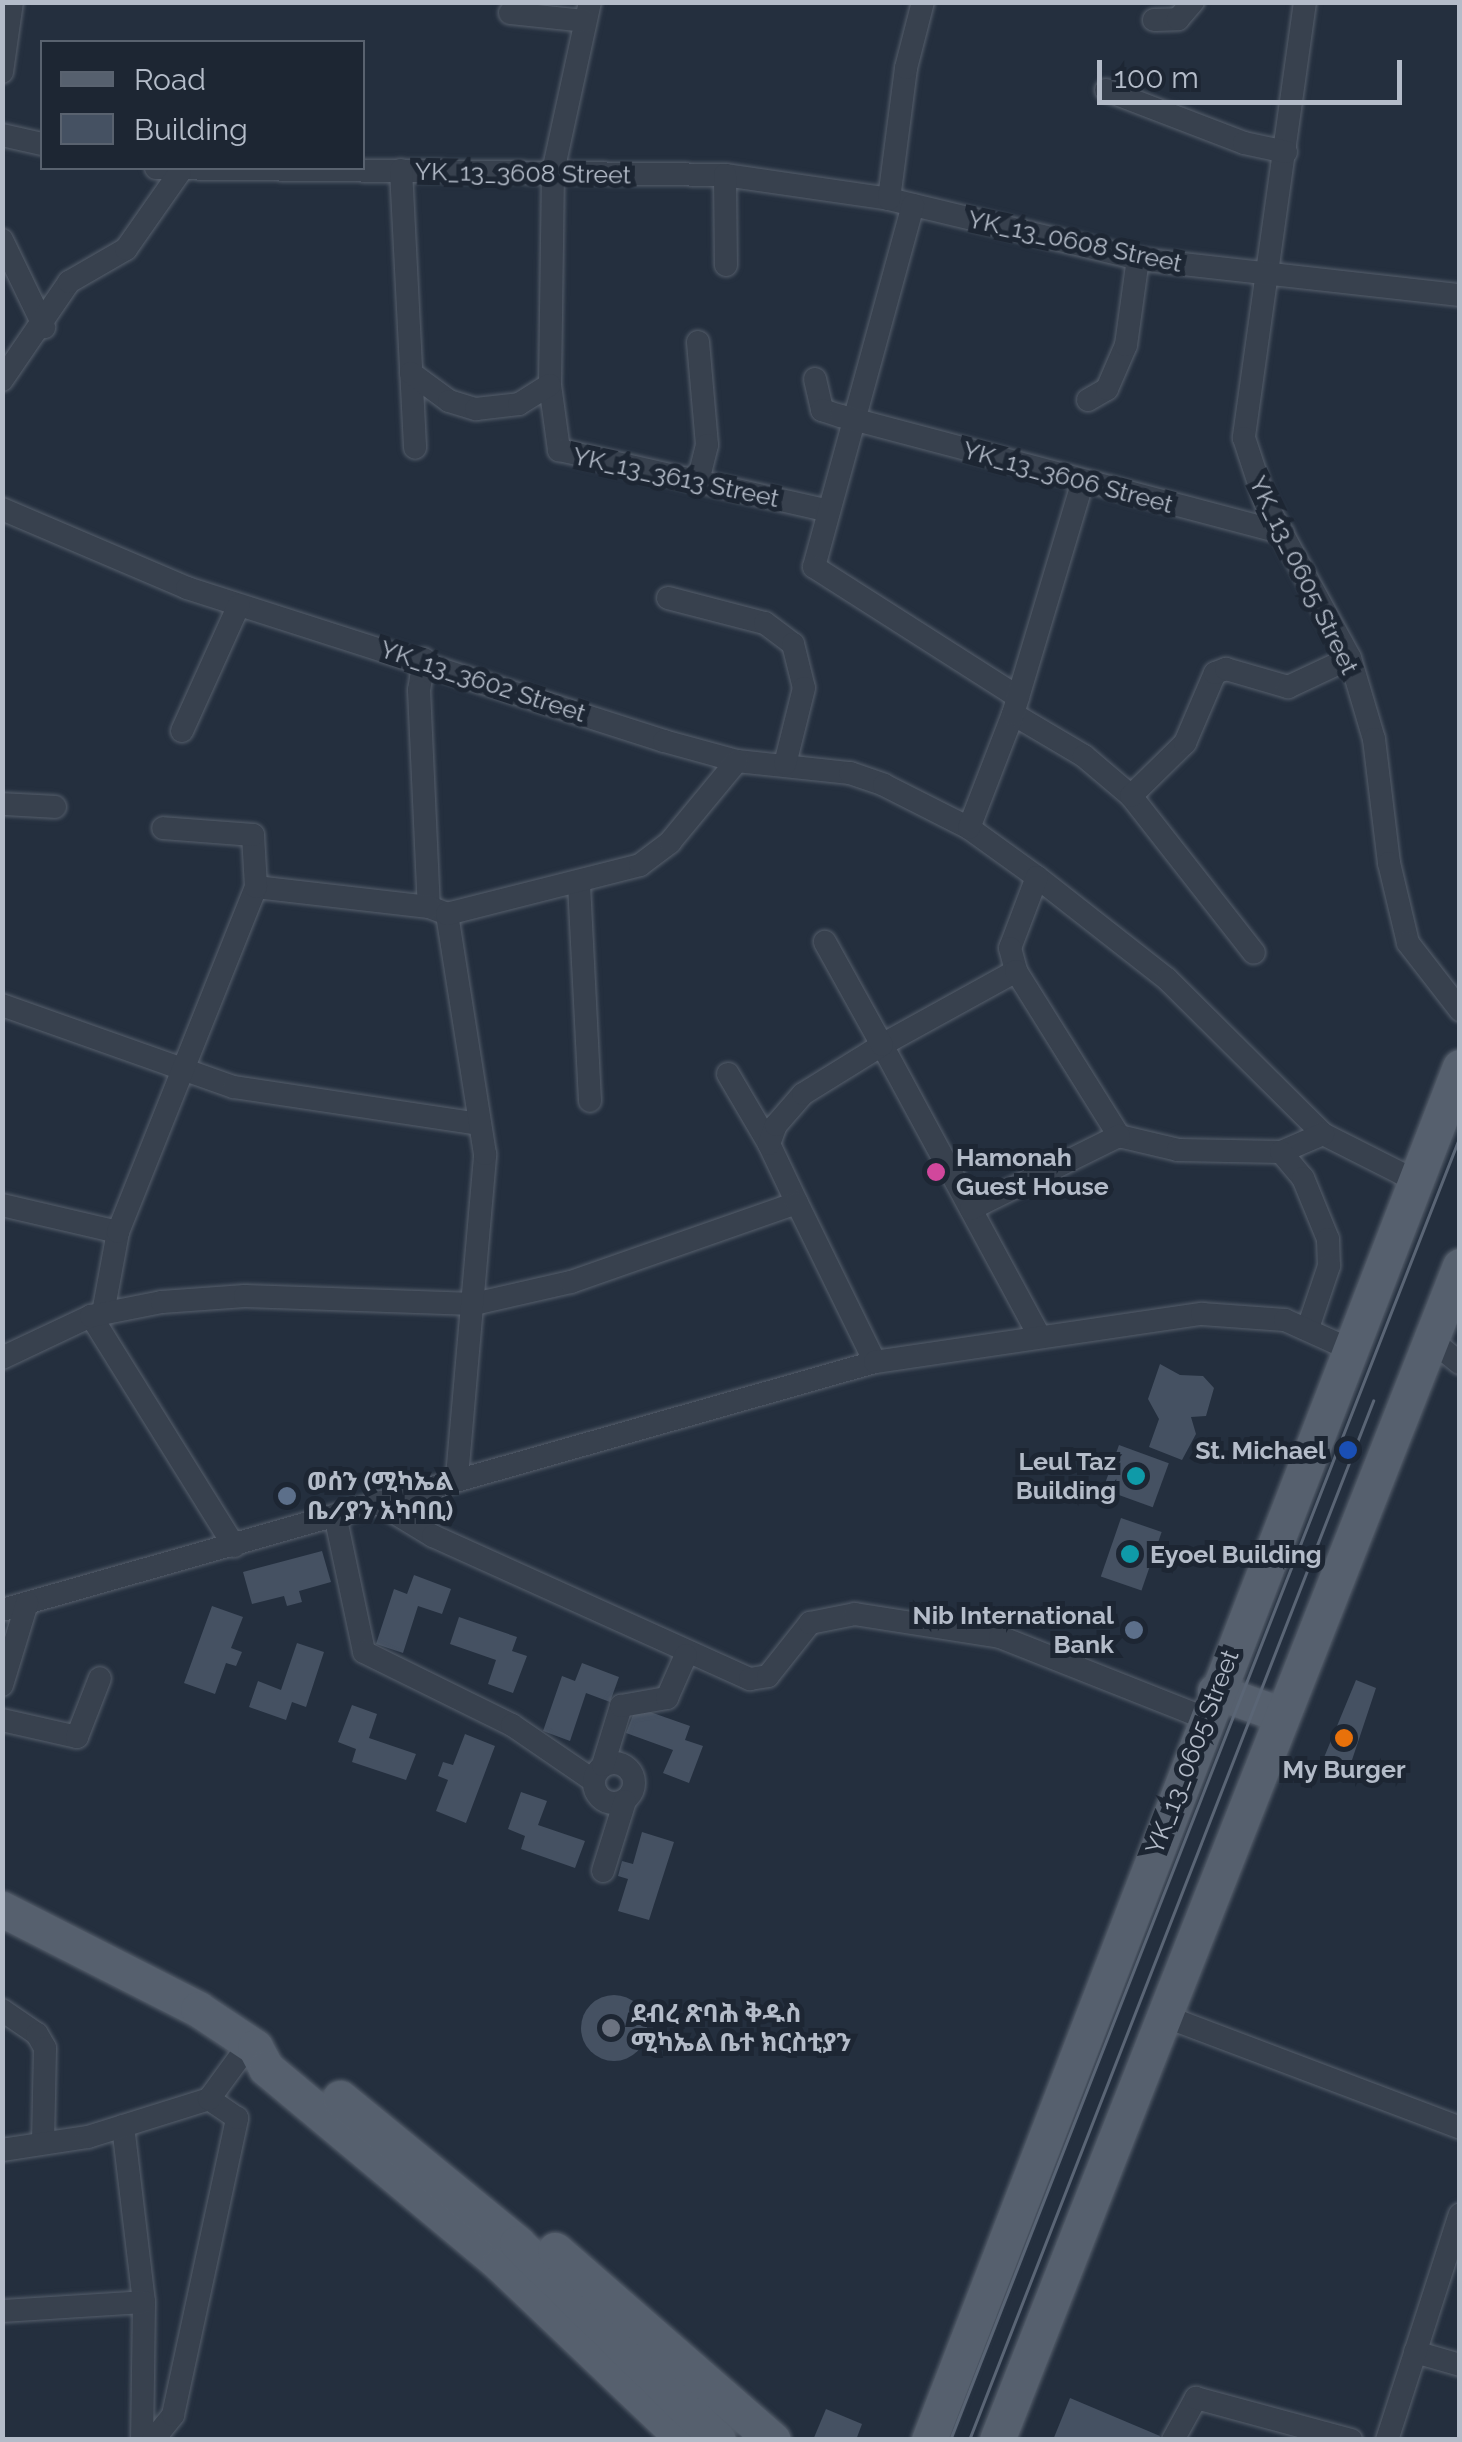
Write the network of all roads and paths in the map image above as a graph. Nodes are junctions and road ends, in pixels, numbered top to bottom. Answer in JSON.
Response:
{"nodes":[{"id":1,"x":12,"y":2,"type":"edge"},
{"id":2,"x":923,"y":2,"type":"edge"},
{"id":3,"x":1193,"y":2,"type":"edge"},
{"id":4,"x":1305,"y":2,"type":"edge"},
{"id":5,"x":588,"y":12,"type":"edge"},
{"id":6,"x":510,"y":13,"type":"dead end"},
{"id":7,"x":1154,"y":20,"type":"dead end"},
{"id":8,"x":2,"y":72,"type":"edge"},
{"id":9,"x":1106,"y":90,"type":"dead end"},
{"id":10,"x":2,"y":135,"type":"edge"},
{"id":11,"x":40,"y":144,"type":"edge"},
{"id":12,"x":1286,"y":152,"type":"junction"},
{"id":13,"x":168,"y":170,"type":"edge"},
{"id":14,"x":217,"y":170,"type":"edge"},
{"id":15,"x":401,"y":170,"type":"junction"},
{"id":16,"x":553,"y":171,"type":"junction"},
{"id":17,"x":180,"y":172,"type":"junction"},
{"id":18,"x":725,"y":176,"type":"junction"},
{"id":19,"x":889,"y":199,"type":"junction"},
{"id":20,"x":913,"y":205,"type":"junction"},
{"id":21,"x":2,"y":240,"type":"edge"},
{"id":22,"x":1138,"y":259,"type":"junction"},
{"id":23,"x":726,"y":266,"type":"dead end"},
{"id":24,"x":1262,"y":277,"type":"junction"},
{"id":25,"x":1460,"y":295,"type":"edge"},
{"id":26,"x":44,"y":326,"type":"junction"},
{"id":27,"x":698,"y":342,"type":"dead end"},
{"id":28,"x":411,"y":373,"type":"junction"},
{"id":29,"x":815,"y":379,"type":"dead end"},
{"id":30,"x":2,"y":380,"type":"edge"},
{"id":31,"x":550,"y":385,"type":"junction"},
{"id":32,"x":1088,"y":400,"type":"dead end"},
{"id":33,"x":854,"y":416,"type":"junction"},
{"id":34,"x":415,"y":448,"type":"dead end"},
{"id":35,"x":700,"y":478,"type":"junction"},
{"id":36,"x":1082,"y":484,"type":"junction"},
{"id":37,"x":2,"y":508,"type":"edge"},
{"id":38,"x":825,"y":510,"type":"junction"},
{"id":39,"x":1282,"y":534,"type":"junction"},
{"id":40,"x":668,"y":598,"type":"dead end"},
{"id":41,"x":239,"y":605,"type":"junction"},
{"id":42,"x":1350,"y":658,"type":"junction"},
{"id":43,"x":424,"y":659,"type":"junction"},
{"id":44,"x":1010,"y":721,"type":"junction"},
{"id":45,"x":182,"y":731,"type":"dead end"},
{"id":46,"x":737,"y":761,"type":"junction"},
{"id":47,"x":785,"y":764,"type":"junction"},
{"id":48,"x":1131,"y":796,"type":"junction"},
{"id":49,"x":2,"y":804,"type":"edge"},
{"id":50,"x":54,"y":807,"type":"dead end"},
{"id":51,"x":163,"y":828,"type":"dead end"},
{"id":52,"x":970,"y":828,"type":"junction"},
{"id":53,"x":1037,"y":876,"type":"junction"},
{"id":54,"x":579,"y":884,"type":"junction"},
{"id":55,"x":256,"y":887,"type":"junction"},
{"id":56,"x":438,"y":910,"type":"junction"},
{"id":57,"x":825,"y":942,"type":"dead end"},
{"id":58,"x":1254,"y":952,"type":"dead end"},
{"id":59,"x":1016,"y":972,"type":"junction"},
{"id":60,"x":2,"y":1005,"type":"edge"},
{"id":61,"x":1460,"y":1010,"type":"edge"},
{"id":62,"x":882,"y":1045,"type":"junction"},
{"id":63,"x":185,"y":1066,"type":"junction"},
{"id":64,"x":1460,"y":1068,"type":"edge"},
{"id":65,"x":728,"y":1074,"type":"dead end"},
{"id":66,"x":590,"y":1102,"type":"dead end"},
{"id":67,"x":479,"y":1124,"type":"junction"},
{"id":68,"x":1324,"y":1134,"type":"junction"},
{"id":69,"x":1119,"y":1136,"type":"junction"},
{"id":70,"x":769,"y":1144,"type":"junction"},
{"id":71,"x":1281,"y":1152,"type":"junction"},
{"id":72,"x":1412,"y":1179,"type":"junction"},
{"id":73,"x":797,"y":1203,"type":"junction"},
{"id":74,"x":2,"y":1205,"type":"edge"},
{"id":75,"x":971,"y":1210,"type":"junction"},
{"id":76,"x":118,"y":1232,"type":"junction"},
{"id":77,"x":1460,"y":1266,"type":"edge"},
{"id":78,"x":474,"y":1304,"type":"junction"},
{"id":79,"x":97,"y":1314,"type":"junction"},
{"id":80,"x":1308,"y":1328,"type":"junction"},
{"id":81,"x":1038,"y":1334,"type":"junction"},
{"id":82,"x":1430,"y":1339,"type":"junction"},
{"id":83,"x":1347,"y":1348,"type":"junction"},
{"id":84,"x":2,"y":1358,"type":"edge"},
{"id":85,"x":876,"y":1362,"type":"junction"},
{"id":86,"x":1460,"y":1363,"type":"edge"},
{"id":87,"x":457,"y":1477,"type":"junction"},
{"id":88,"x":377,"y":1502,"type":"junction"},
{"id":89,"x":335,"y":1515,"type":"junction"},
{"id":90,"x":234,"y":1546,"type":"junction"},
{"id":91,"x":27,"y":1603,"type":"junction"},
{"id":92,"x":2,"y":1610,"type":"edge"},
{"id":93,"x":686,"y":1655,"type":"junction"},
{"id":94,"x":100,"y":1678,"type":"dead end"},
{"id":95,"x":2,"y":1685,"type":"edge"},
{"id":96,"x":1210,"y":1705,"type":"junction"},
{"id":97,"x":1280,"y":1714,"type":"junction"},
{"id":98,"x":2,"y":1720,"type":"edge"},
{"id":99,"x":598,"y":1773,"type":"junction"},
{"id":100,"x":625,"y":1800,"type":"junction"},
{"id":101,"x":603,"y":1870,"type":"dead end"},
{"id":102,"x":2,"y":1909,"type":"edge"},
{"id":103,"x":2,"y":2010,"type":"edge"},
{"id":104,"x":1167,"y":2018,"type":"junction"},
{"id":105,"x":253,"y":2045,"type":"junction"},
{"id":106,"x":209,"y":2100,"type":"junction"},
{"id":107,"x":124,"y":2126,"type":"junction"},
{"id":108,"x":1460,"y":2128,"type":"edge"},
{"id":109,"x":43,"y":2143,"type":"junction"},
{"id":110,"x":2,"y":2150,"type":"edge"},
{"id":111,"x":1460,"y":2214,"type":"edge"},
{"id":112,"x":474,"y":2224,"type":"junction"},
{"id":113,"x":508,"y":2254,"type":"junction"},
{"id":114,"x":144,"y":2302,"type":"junction"},
{"id":115,"x":2,"y":2311,"type":"edge"},
{"id":116,"x":1415,"y":2352,"type":"junction"},
{"id":117,"x":1460,"y":2365,"type":"edge"},
{"id":118,"x":142,"y":2440,"type":"edge"},
{"id":119,"x":153,"y":2440,"type":"edge"},
{"id":120,"x":660,"y":2440,"type":"edge"},
{"id":121,"x":685,"y":2440,"type":"edge"},
{"id":122,"x":718,"y":2440,"type":"edge"},
{"id":123,"x":773,"y":2440,"type":"edge"},
{"id":124,"x":929,"y":2440,"type":"edge"},
{"id":125,"x":997,"y":2440,"type":"edge"},
{"id":126,"x":1174,"y":2440,"type":"edge"},
{"id":127,"x":1352,"y":2440,"type":"edge"},
{"id":128,"x":1387,"y":2440,"type":"edge"}],
"edges":[{"from":1,"to":8,"type":"street"},
{"from":2,"to":19,"type":"street"},
{"from":3,"to":7,"type":"street"},
{"from":4,"to":12,"type":"street","name":"YK_13_0605 Street"},
{"from":5,"to":6,"type":"street"},
{"from":5,"to":16,"type":"street","name":"YK_13_3613 Street"},
{"from":9,"to":12,"type":"street"},
{"from":10,"to":11,"type":"street"},
{"from":12,"to":24,"type":"street","name":"YK_13_0605 Street"},
{"from":13,"to":17,"type":"street","name":"YK_13_3608 Street"},
{"from":14,"to":15,"type":"street","name":"YK_13_3608 Street"},
{"from":14,"to":17,"type":"street","name":"YK_13_3608 Street"},
{"from":15,"to":16,"type":"street","name":"YK_13_3608 Street"},
{"from":15,"to":28,"type":"street"},
{"from":16,"to":18,"type":"street","name":"YK_13_3608 Street"},
{"from":16,"to":31,"type":"street","name":"YK_13_3613 Street"},
{"from":17,"to":26,"type":"street"},
{"from":18,"to":19,"type":"street","name":"YK_13_3608 Street"},
{"from":18,"to":23,"type":"street"},
{"from":19,"to":20,"type":"street","name":"YK_13_0608 Street"},
{"from":20,"to":22,"type":"street","name":"YK_13_0608 Street"},
{"from":20,"to":33,"type":"street"},
{"from":21,"to":26,"type":"street"},
{"from":22,"to":24,"type":"street","name":"YK_13_0608 Street"},
{"from":22,"to":32,"type":"street"},
{"from":24,"to":25,"type":"street"},
{"from":24,"to":39,"type":"street","name":"YK_13_0605 Street"},
{"from":26,"to":30,"type":"street"},
{"from":27,"to":35,"type":"street"},
{"from":28,"to":31,"type":"street"},
{"from":28,"to":34,"type":"street"},
{"from":29,"to":33,"type":"street","name":"YK_13_3606 Street"},
{"from":31,"to":35,"type":"street","name":"YK_13_3613 Street"},
{"from":33,"to":36,"type":"street","name":"YK_13_3606 Street"},
{"from":33,"to":38,"type":"street"},
{"from":35,"to":38,"type":"street","name":"YK_13_3613 Street"},
{"from":36,"to":39,"type":"street","name":"YK_13_3606 Street"},
{"from":36,"to":44,"type":"street"},
{"from":37,"to":41,"type":"street","name":"YK_13_3602 Street"},
{"from":38,"to":44,"type":"street"},
{"from":39,"to":42,"type":"street","name":"YK_13_0605 Street"},
{"from":40,"to":47,"type":"street"},
{"from":41,"to":43,"type":"street","name":"YK_13_3602 Street"},
{"from":41,"to":45,"type":"street"},
{"from":42,"to":48,"type":"street"},
{"from":42,"to":61,"type":"street","name":"YK_13_0605 Street"},
{"from":43,"to":46,"type":"street","name":"YK_13_3602 Street"},
{"from":43,"to":56,"type":"street"},
{"from":44,"to":48,"type":"street"},
{"from":44,"to":52,"type":"street"},
{"from":46,"to":47,"type":"street","name":"YK_13_3602 Street"},
{"from":46,"to":54,"type":"street"},
{"from":47,"to":52,"type":"street","name":"YK_13_3602 Street"},
{"from":48,"to":58,"type":"street"},
{"from":49,"to":50,"type":"street"},
{"from":51,"to":55,"type":"street"},
{"from":52,"to":53,"type":"street","name":"YK_13_3602 Street"},
{"from":53,"to":59,"type":"street"},
{"from":53,"to":68,"type":"street","name":"YK_13_3602 Street"},
{"from":54,"to":56,"type":"street"},
{"from":54,"to":66,"type":"street"},
{"from":55,"to":56,"type":"street"},
{"from":55,"to":63,"type":"street"},
{"from":56,"to":67,"type":"street"},
{"from":57,"to":62,"type":"street"},
{"from":59,"to":62,"type":"street"},
{"from":59,"to":69,"type":"street"},
{"from":60,"to":63,"type":"street"},
{"from":62,"to":70,"type":"street"},
{"from":62,"to":75,"type":"street"},
{"from":63,"to":67,"type":"street"},
{"from":63,"to":76,"type":"street"},
{"from":64,"to":72,"type":"main road","name":"YK_13_0605 Street"},
{"from":65,"to":70,"type":"street"},
{"from":67,"to":78,"type":"street"},
{"from":68,"to":71,"type":"street"},
{"from":68,"to":72,"type":"street","name":"YK_13_3602 Street"},
{"from":69,"to":71,"type":"street"},
{"from":69,"to":75,"type":"street"},
{"from":70,"to":73,"type":"street"},
{"from":71,"to":80,"type":"street"},
{"from":72,"to":83,"type":"main road","name":"YK_13_0605 Street"},
{"from":73,"to":78,"type":"street"},
{"from":73,"to":85,"type":"street"},
{"from":74,"to":76,"type":"street"},
{"from":75,"to":81,"type":"street"},
{"from":76,"to":79,"type":"street"},
{"from":77,"to":82,"type":"main road"},
{"from":78,"to":79,"type":"street"},
{"from":78,"to":87,"type":"street"},
{"from":79,"to":84,"type":"street"},
{"from":79,"to":90,"type":"street"},
{"from":80,"to":81,"type":"street"},
{"from":80,"to":83,"type":"street"},
{"from":81,"to":85,"type":"street"},
{"from":82,"to":86,"type":"street"},
{"from":82,"to":97,"type":"main road"},
{"from":83,"to":96,"type":"main road","name":"YK_13_0605 Street"},
{"from":85,"to":87,"type":"street"},
{"from":87,"to":88,"type":"street"},
{"from":88,"to":89,"type":"street"},
{"from":88,"to":93,"type":"street"},
{"from":89,"to":90,"type":"street"},
{"from":89,"to":99,"type":"street"},
{"from":90,"to":91,"type":"street"},
{"from":91,"to":92,"type":"street"},
{"from":91,"to":95,"type":"street"},
{"from":93,"to":96,"type":"street"},
{"from":93,"to":99,"type":"street"},
{"from":94,"to":98,"type":"street"},
{"from":96,"to":97,"type":"main road"},
{"from":96,"to":124,"type":"main road","name":"YK_13_0605 Street"},
{"from":97,"to":104,"type":"main road"},
{"from":99,"to":100,"type":"street"},
{"from":99,"to":100,"type":"street"},
{"from":100,"to":101,"type":"street"},
{"from":102,"to":105,"type":"main road"},
{"from":103,"to":109,"type":"street"},
{"from":104,"to":108,"type":"street"},
{"from":104,"to":125,"type":"main road"},
{"from":105,"to":106,"type":"street"},
{"from":105,"to":112,"type":"main road"},
{"from":106,"to":107,"type":"street"},
{"from":106,"to":119,"type":"street"},
{"from":107,"to":109,"type":"street"},
{"from":107,"to":114,"type":"street"},
{"from":109,"to":110,"type":"street"},
{"from":111,"to":116,"type":"street"},
{"from":112,"to":113,"type":"main road"},
{"from":112,"to":120,"type":"main road"},
{"from":112,"to":123,"type":"main road"},
{"from":113,"to":121,"type":"main road"},
{"from":113,"to":122,"type":"main road"},
{"from":114,"to":115,"type":"street"},
{"from":114,"to":118,"type":"street"},
{"from":116,"to":117,"type":"street"},
{"from":116,"to":128,"type":"street"},
{"from":126,"to":127,"type":"street"}]}
